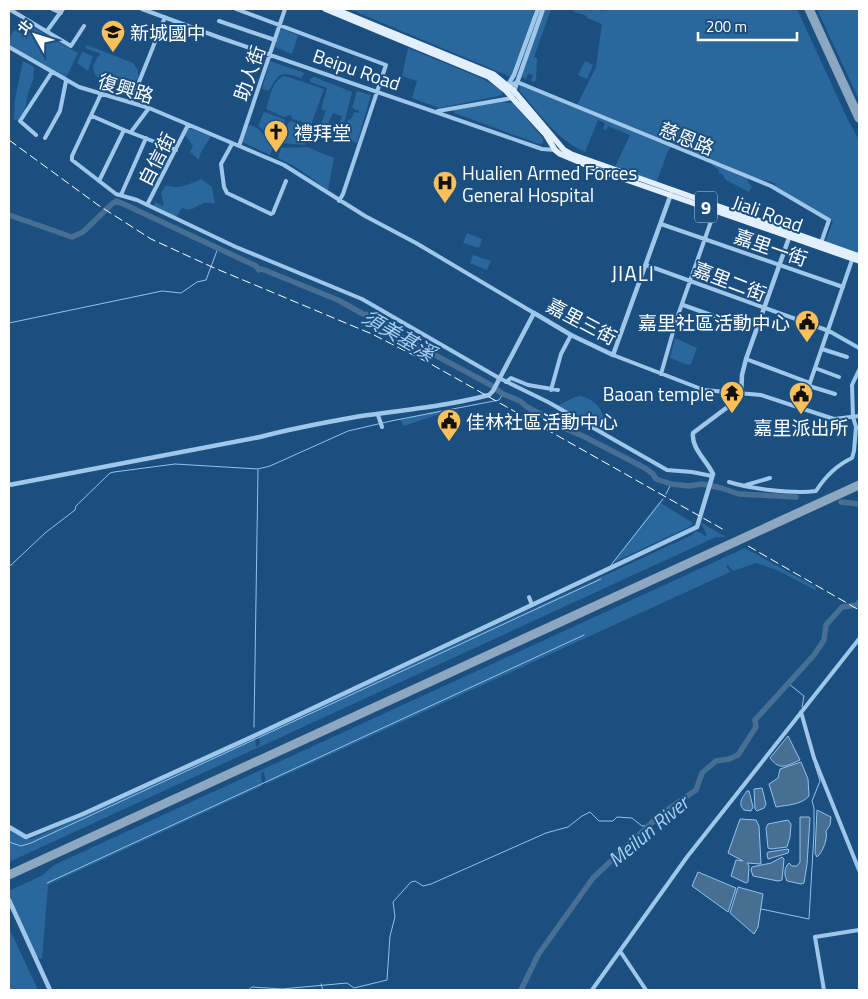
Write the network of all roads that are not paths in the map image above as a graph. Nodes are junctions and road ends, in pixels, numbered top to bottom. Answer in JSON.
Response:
{"nodes":[{"id":1,"x":9,"y":9,"type":"edge"},
{"id":2,"x":52,"y":9,"type":"edge"},
{"id":3,"x":64,"y":9,"type":"edge"},
{"id":4,"x":142,"y":9,"type":"edge"},
{"id":5,"x":236,"y":9,"type":"edge"},
{"id":6,"x":285,"y":9,"type":"edge"},
{"id":7,"x":324,"y":9,"type":"edge"},
{"id":8,"x":335,"y":9,"type":"edge"},
{"id":9,"x":538,"y":9,"type":"edge"},
{"id":10,"x":543,"y":9,"type":"edge"},
{"id":11,"x":60,"y":13,"type":"junction"},
{"id":12,"x":165,"y":17,"type":"junction"},
{"id":13,"x":219,"y":21,"type":"dead end"},
{"id":14,"x":280,"y":24,"type":"junction"},
{"id":15,"x":84,"y":26,"type":"dead end"},
{"id":16,"x":47,"y":31,"type":"junction"},
{"id":17,"x":274,"y":40,"type":"junction"},
{"id":18,"x":9,"y":47,"type":"edge"},
{"id":19,"x":270,"y":54,"type":"junction"},
{"id":20,"x":522,"y":60,"type":"junction"},
{"id":21,"x":52,"y":72,"type":"junction"},
{"id":22,"x":66,"y":81,"type":"junction"},
{"id":23,"x":517,"y":82,"type":"junction"},
{"id":24,"x":507,"y":88,"type":"junction"},
{"id":25,"x":376,"y":90,"type":"junction"},
{"id":26,"x":514,"y":91,"type":"junction"},
{"id":27,"x":101,"y":94,"type":"junction"},
{"id":28,"x":512,"y":98,"type":"junction"},
{"id":29,"x":131,"y":102,"type":"junction"},
{"id":30,"x":149,"y":108,"type":"junction"},
{"id":31,"x":436,"y":111,"type":"junction"},
{"id":32,"x":92,"y":116,"type":"junction"},
{"id":33,"x":188,"y":124,"type":"junction"},
{"id":34,"x":124,"y":130,"type":"junction"},
{"id":35,"x":131,"y":132,"type":"junction"},
{"id":36,"x":36,"y":135,"type":"dead end"},
{"id":37,"x":44,"y":138,"type":"dead end"},
{"id":38,"x":146,"y":138,"type":"junction"},
{"id":39,"x":232,"y":144,"type":"junction"},
{"id":40,"x":239,"y":146,"type":"junction"},
{"id":41,"x":176,"y":150,"type":"junction"},
{"id":42,"x":555,"y":150,"type":"junction"},
{"id":43,"x":564,"y":150,"type":"junction"},
{"id":44,"x":99,"y":180,"type":"junction"},
{"id":45,"x":286,"y":181,"type":"dead end"},
{"id":46,"x":672,"y":193,"type":"junction"},
{"id":47,"x":121,"y":196,"type":"junction"},
{"id":48,"x":339,"y":201,"type":"junction"},
{"id":49,"x":147,"y":205,"type":"junction"},
{"id":50,"x":715,"y":208,"type":"junction"},
{"id":51,"x":661,"y":224,"type":"junction"},
{"id":52,"x":790,"y":235,"type":"junction"},
{"id":53,"x":705,"y":239,"type":"junction"},
{"id":54,"x":821,"y":243,"type":"junction"},
{"id":55,"x":857,"y":257,"type":"edge"},
{"id":56,"x":646,"y":265,"type":"junction"},
{"id":57,"x":778,"y":265,"type":"junction"},
{"id":58,"x":691,"y":280,"type":"junction"},
{"id":59,"x":844,"y":287,"type":"junction"},
{"id":60,"x":683,"y":304,"type":"junction"},
{"id":61,"x":764,"y":308,"type":"junction"},
{"id":62,"x":534,"y":313,"type":"junction"},
{"id":63,"x":714,"y":316,"type":"dead end"},
{"id":64,"x":829,"y":331,"type":"junction"},
{"id":65,"x":571,"y":335,"type":"junction"},
{"id":66,"x":859,"y":348,"type":"edge"},
{"id":67,"x":822,"y":349,"type":"junction"},
{"id":68,"x":613,"y":355,"type":"junction"},
{"id":69,"x":847,"y":358,"type":"dead end"},
{"id":70,"x":746,"y":359,"type":"junction"},
{"id":71,"x":816,"y":368,"type":"junction"},
{"id":72,"x":859,"y":370,"type":"edge"},
{"id":73,"x":661,"y":374,"type":"junction"},
{"id":74,"x":858,"y":376,"type":"edge"},
{"id":75,"x":839,"y":377,"type":"dead end"},
{"id":76,"x":499,"y":378,"type":"junction"},
{"id":77,"x":506,"y":382,"type":"junction"},
{"id":78,"x":810,"y":385,"type":"junction"},
{"id":79,"x":551,"y":390,"type":"junction"},
{"id":80,"x":558,"y":390,"type":"dead end"},
{"id":81,"x":742,"y":392,"type":"junction"},
{"id":82,"x":835,"y":394,"type":"dead end"},
{"id":83,"x":801,"y":409,"type":"junction"},
{"id":84,"x":378,"y":415,"type":"junction"},
{"id":85,"x":859,"y":416,"type":"edge"},
{"id":86,"x":853,"y":417,"type":"junction"},
{"id":87,"x":382,"y":426,"type":"dead end"},
{"id":88,"x":711,"y":478,"type":"junction"},
{"id":89,"x":770,"y":478,"type":"dead end"},
{"id":90,"x":729,"y":482,"type":"dead end"},
{"id":91,"x":9,"y":486,"type":"edge"},
{"id":92,"x":742,"y":486,"type":"junction"},
{"id":93,"x":529,"y":597,"type":"dead end"},
{"id":94,"x":532,"y":605,"type":"junction"},
{"id":95,"x":859,"y":639,"type":"edge"},
{"id":96,"x":801,"y":712,"type":"junction"},
{"id":97,"x":9,"y":827,"type":"edge"},
{"id":98,"x":859,"y":870,"type":"edge"},
{"id":99,"x":9,"y":900,"type":"edge"},
{"id":100,"x":859,"y":930,"type":"edge"},
{"id":101,"x":620,"y":951,"type":"junction"},
{"id":102,"x":50,"y":990,"type":"edge"},
{"id":103,"x":592,"y":990,"type":"edge"},
{"id":104,"x":646,"y":990,"type":"edge"},
{"id":105,"x":824,"y":990,"type":"edge"}],
"edges":[{"from":1,"to":16,"type":"street"},
{"from":2,"to":11,"type":"street"},
{"from":3,"to":11,"type":"street"},
{"from":4,"to":12,"type":"street","name":"Beipu Road"},
{"from":5,"to":14,"type":"street"},
{"from":6,"to":14,"type":"street","name":"助人街"},
{"from":7,"to":24,"type":"main road","number":"9"},
{"from":8,"to":24,"type":"main road","number":"9"},
{"from":9,"to":20,"type":"street"},
{"from":10,"to":20,"type":"street"},
{"from":11,"to":16,"type":"street"},
{"from":12,"to":19,"type":"street","name":"Beipu Road"},
{"from":12,"to":29,"type":"street"},
{"from":13,"to":17,"type":"street"},
{"from":14,"to":17,"type":"street","name":"助人街"},
{"from":14,"to":25,"type":"street"},
{"from":15,"to":16,"type":"street"},
{"from":17,"to":19,"type":"street","name":"助人街"},
{"from":18,"to":21,"type":"street","name":"復興路"},
{"from":19,"to":25,"type":"street","name":"Beipu Road"},
{"from":19,"to":40,"type":"street","name":"助人街"},
{"from":20,"to":23,"type":"street"},
{"from":20,"to":24,"type":"street"},
{"from":21,"to":22,"type":"street","name":"復興路"},
{"from":21,"to":36,"type":"street"},
{"from":22,"to":27,"type":"street","name":"復興路"},
{"from":22,"to":37,"type":"street"},
{"from":23,"to":24,"type":"street"},
{"from":23,"to":26,"type":"street"},
{"from":23,"to":54,"type":"street","name":"慈恩路"},
{"from":24,"to":26,"type":"main road","number":"9"},
{"from":24,"to":28,"type":"main road","number":"9"},
{"from":25,"to":31,"type":"street","name":"Beipu Road"},
{"from":25,"to":48,"type":"street"},
{"from":26,"to":28,"type":"street"},
{"from":26,"to":43,"type":"main road","number":"9"},
{"from":27,"to":29,"type":"street","name":"復興路"},
{"from":27,"to":32,"type":"street"},
{"from":28,"to":31,"type":"street"},
{"from":28,"to":42,"type":"main road","number":"9"},
{"from":29,"to":30,"type":"street","name":"復興路"},
{"from":30,"to":33,"type":"street","name":"復興路"},
{"from":30,"to":35,"type":"street"},
{"from":31,"to":42,"type":"street","name":"Beipu Road"},
{"from":32,"to":34,"type":"street"},
{"from":32,"to":44,"type":"street"},
{"from":33,"to":39,"type":"street","name":"復興路"},
{"from":33,"to":41,"type":"street","name":"自信街"},
{"from":34,"to":35,"type":"street"},
{"from":34,"to":44,"type":"street"},
{"from":35,"to":38,"type":"street"},
{"from":38,"to":41,"type":"street"},
{"from":38,"to":47,"type":"street"},
{"from":39,"to":40,"type":"street","name":"復興路"},
{"from":39,"to":45,"type":"street"},
{"from":40,"to":48,"type":"street","name":"嘉里三街"},
{"from":41,"to":49,"type":"street","name":"自信街"},
{"from":42,"to":43,"type":"street","name":"Beipu Road"},
{"from":42,"to":46,"type":"main road","name":"Jiali Road","number":"9"},
{"from":43,"to":46,"type":"main road","name":"Jiali Road","number":"9"},
{"from":44,"to":47,"type":"street"},
{"from":46,"to":50,"type":"main road","name":"Jiali Road","number":"9"},
{"from":46,"to":51,"type":"street"},
{"from":47,"to":49,"type":"street"},
{"from":48,"to":62,"type":"street","name":"嘉里三街"},
{"from":49,"to":76,"type":"street"},
{"from":50,"to":52,"type":"main road","name":"Jiali Road","number":"9"},
{"from":50,"to":53,"type":"street"},
{"from":51,"to":53,"type":"street","name":"嘉里一街"},
{"from":51,"to":56,"type":"street"},
{"from":52,"to":54,"type":"main road","name":"Jiali Road","number":"9"},
{"from":52,"to":55,"type":"main road","name":"Jiali Road","number":"9"},
{"from":52,"to":57,"type":"street"},
{"from":53,"to":57,"type":"street","name":"嘉里一街"},
{"from":53,"to":58,"type":"street"},
{"from":54,"to":55,"type":"main road","name":"Jiali Road","number":"9"},
{"from":55,"to":59,"type":"street"},
{"from":56,"to":58,"type":"street","name":"嘉里二街"},
{"from":56,"to":68,"type":"street"},
{"from":57,"to":59,"type":"street","name":"嘉里一街"},
{"from":57,"to":61,"type":"street"},
{"from":58,"to":60,"type":"street"},
{"from":58,"to":61,"type":"street","name":"嘉里二街"},
{"from":59,"to":64,"type":"street"},
{"from":60,"to":63,"type":"street"},
{"from":60,"to":73,"type":"street"},
{"from":61,"to":64,"type":"street","name":"嘉里二街"},
{"from":61,"to":70,"type":"street"},
{"from":62,"to":65,"type":"street","name":"嘉里三街"},
{"from":62,"to":76,"type":"street"},
{"from":64,"to":66,"type":"street","name":"嘉里二街"},
{"from":64,"to":67,"type":"street"},
{"from":65,"to":68,"type":"street","name":"嘉里三街"},
{"from":65,"to":79,"type":"street"},
{"from":67,"to":69,"type":"street"},
{"from":67,"to":71,"type":"street"},
{"from":68,"to":73,"type":"street","name":"嘉里三街"},
{"from":70,"to":78,"type":"street"},
{"from":70,"to":81,"type":"street"},
{"from":71,"to":75,"type":"street"},
{"from":71,"to":78,"type":"street"},
{"from":72,"to":74,"type":"street"},
{"from":73,"to":81,"type":"street","name":"嘉里三街"},
{"from":74,"to":86,"type":"street"},
{"from":76,"to":77,"type":"street"},
{"from":76,"to":84,"type":"street"},
{"from":77,"to":79,"type":"street"},
{"from":77,"to":88,"type":"street"},
{"from":78,"to":82,"type":"street"},
{"from":78,"to":83,"type":"street"},
{"from":79,"to":80,"type":"street"},
{"from":81,"to":83,"type":"street","name":"嘉里三街"},
{"from":81,"to":88,"type":"street"},
{"from":83,"to":86,"type":"street","name":"嘉里三街"},
{"from":84,"to":87,"type":"street"},
{"from":84,"to":91,"type":"street"},
{"from":85,"to":86,"type":"street","name":"嘉里三街"},
{"from":86,"to":92,"type":"street"},
{"from":88,"to":94,"type":"street"},
{"from":89,"to":92,"type":"street"},
{"from":90,"to":92,"type":"street"},
{"from":93,"to":94,"type":"street"},
{"from":94,"to":97,"type":"street"},
{"from":95,"to":96,"type":"street"},
{"from":96,"to":98,"type":"street"},
{"from":96,"to":101,"type":"street"},
{"from":99,"to":102,"type":"street"},
{"from":100,"to":105,"type":"street"},
{"from":101,"to":103,"type":"street"},
{"from":101,"to":104,"type":"street"}]}
